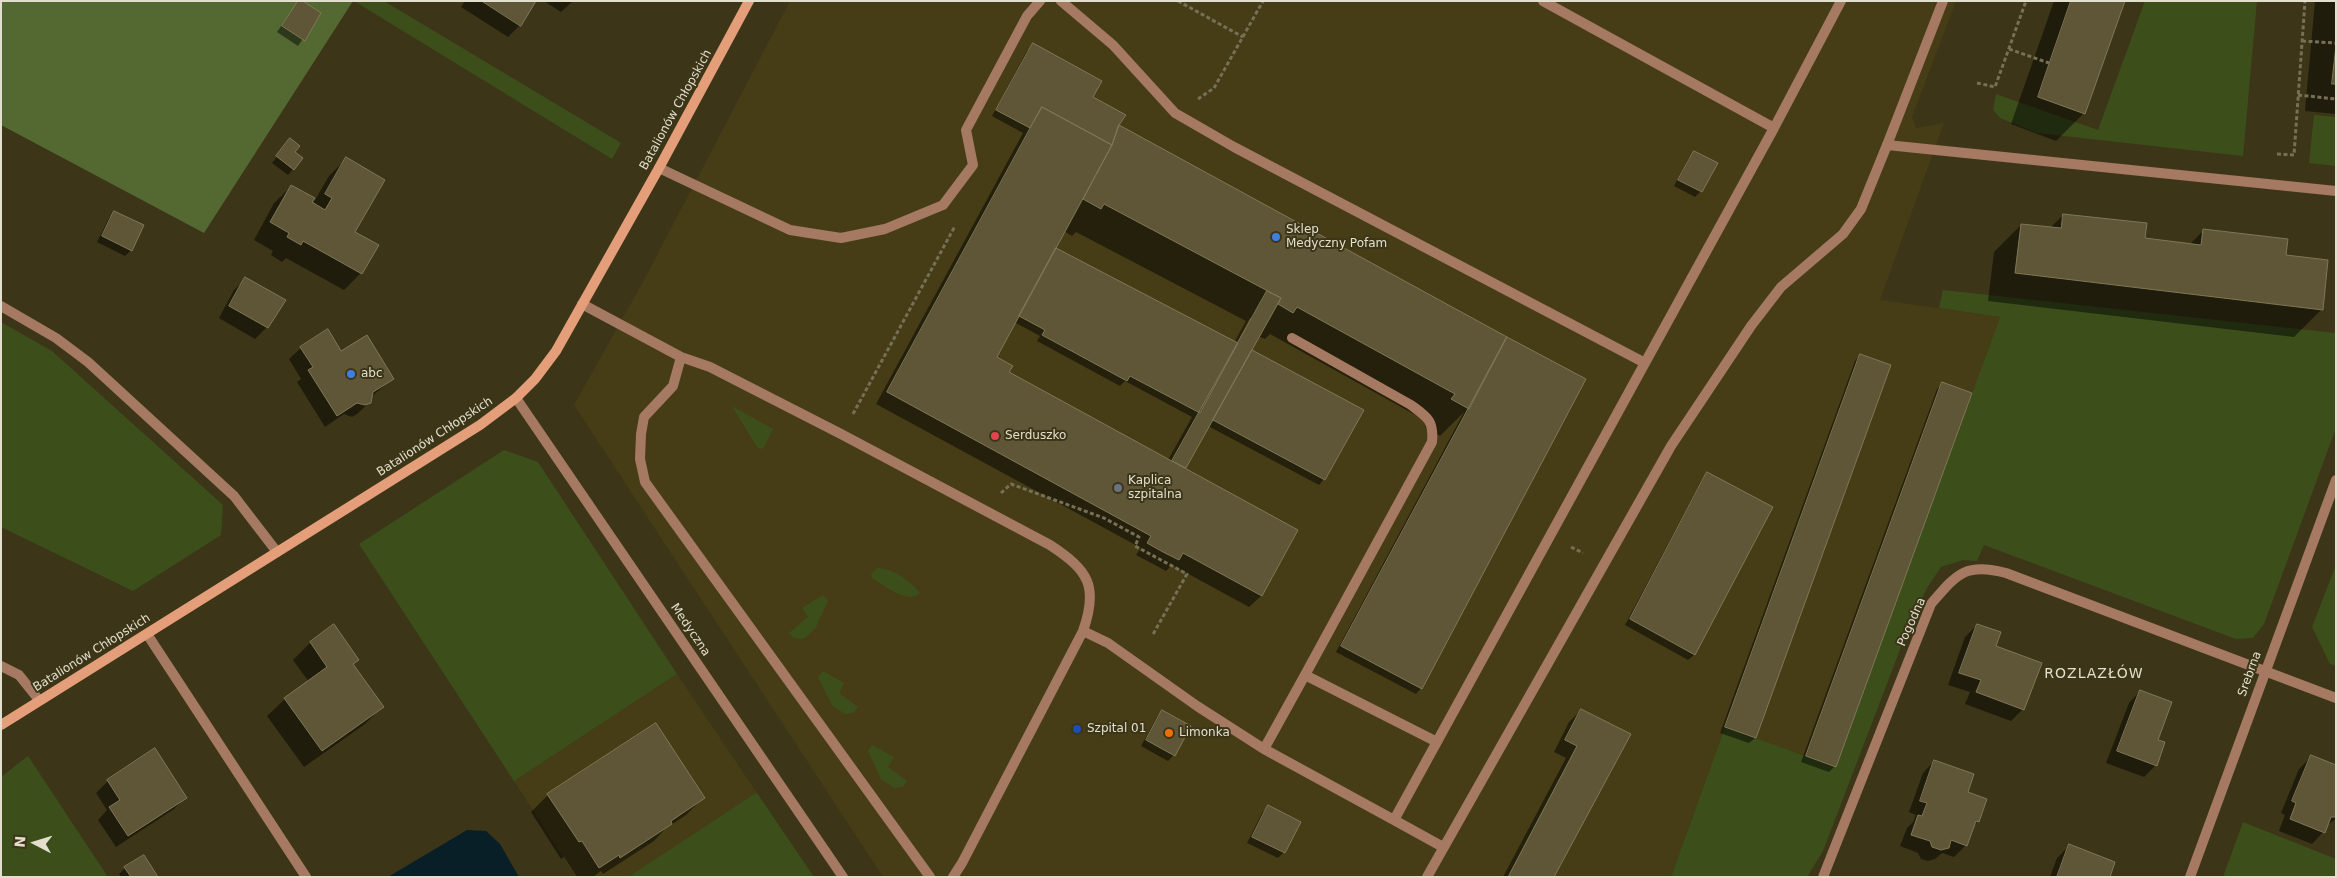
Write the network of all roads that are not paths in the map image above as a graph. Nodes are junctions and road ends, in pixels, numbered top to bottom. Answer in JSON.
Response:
{"nodes":[{"id":1,"x":749,"y":1,"type":"edge"},
{"id":2,"x":1040,"y":1,"type":"edge"},
{"id":3,"x":1061,"y":1,"type":"edge"},
{"id":4,"x":1543,"y":1,"type":"edge"},
{"id":5,"x":1841,"y":1,"type":"edge"},
{"id":6,"x":1943,"y":1,"type":"edge"},
{"id":7,"x":1774,"y":128,"type":"junction"},
{"id":8,"x":1887,"y":145,"type":"junction"},
{"id":9,"x":659,"y":168,"type":"junction"},
{"id":10,"x":2336,"y":192,"type":"edge"},
{"id":11,"x":582,"y":304,"type":"junction"},
{"id":12,"x":1,"y":306,"type":"edge"},
{"id":13,"x":1292,"y":338,"type":"dead end"},
{"id":14,"x":681,"y":357,"type":"junction"},
{"id":15,"x":1645,"y":363,"type":"junction"},
{"id":16,"x":516,"y":398,"type":"junction"},
{"id":17,"x":2336,"y":480,"type":"edge"},
{"id":18,"x":277,"y":552,"type":"junction"},
{"id":19,"x":1083,"y":631,"type":"junction"},
{"id":20,"x":147,"y":634,"type":"junction"},
{"id":21,"x":1,"y":666,"type":"edge"},
{"id":22,"x":2265,"y":670,"type":"junction"},
{"id":23,"x":1305,"y":675,"type":"junction"},
{"id":24,"x":2336,"y":698,"type":"edge"},
{"id":25,"x":39,"y":700,"type":"junction"},
{"id":26,"x":1,"y":726,"type":"edge"},
{"id":27,"x":1437,"y":742,"type":"junction"},
{"id":28,"x":1264,"y":749,"type":"junction"},
{"id":29,"x":1394,"y":820,"type":"junction"},
{"id":30,"x":1443,"y":846,"type":"junction"},
{"id":31,"x":306,"y":877,"type":"edge"},
{"id":32,"x":844,"y":877,"type":"edge"},
{"id":33,"x":930,"y":877,"type":"edge"},
{"id":34,"x":953,"y":877,"type":"edge"},
{"id":35,"x":1427,"y":877,"type":"edge"},
{"id":36,"x":1823,"y":877,"type":"edge"},
{"id":37,"x":2190,"y":877,"type":"edge"}],
"edges":[{"from":1,"to":9,"type":"street","name":"Batalionów Chłopskich"},
{"from":2,"to":9,"type":"street"},
{"from":3,"to":15,"type":"street"},
{"from":4,"to":7,"type":"street"},
{"from":5,"to":7,"type":"street"},
{"from":6,"to":8,"type":"street"},
{"from":7,"to":15,"type":"street"},
{"from":8,"to":10,"type":"street"},
{"from":8,"to":30,"type":"street"},
{"from":9,"to":11,"type":"street","name":"Batalionów Chłopskich"},
{"from":11,"to":14,"type":"street"},
{"from":11,"to":16,"type":"street","name":"Batalionów Chłopskich"},
{"from":12,"to":18,"type":"street"},
{"from":13,"to":23,"type":"street"},
{"from":14,"to":19,"type":"street"},
{"from":14,"to":33,"type":"street"},
{"from":15,"to":27,"type":"street"},
{"from":16,"to":18,"type":"street","name":"Batalionów Chłopskich"},
{"from":16,"to":32,"type":"street","name":"Medyczna"},
{"from":17,"to":22,"type":"street","name":"Srebrna"},
{"from":18,"to":20,"type":"street","name":"Batalionów Chłopskich"},
{"from":19,"to":28,"type":"street"},
{"from":19,"to":34,"type":"street"},
{"from":20,"to":25,"type":"street","name":"Batalionów Chłopskich"},
{"from":20,"to":31,"type":"street"},
{"from":21,"to":25,"type":"street"},
{"from":22,"to":24,"type":"street","name":"Pogodna"},
{"from":22,"to":36,"type":"street","name":"Pogodna"},
{"from":22,"to":37,"type":"street","name":"Srebrna"},
{"from":23,"to":27,"type":"street"},
{"from":23,"to":28,"type":"street"},
{"from":25,"to":26,"type":"street","name":"Batalionów Chłopskich"},
{"from":27,"to":29,"type":"street"},
{"from":28,"to":29,"type":"street"},
{"from":29,"to":30,"type":"street"},
{"from":30,"to":35,"type":"street"}]}
